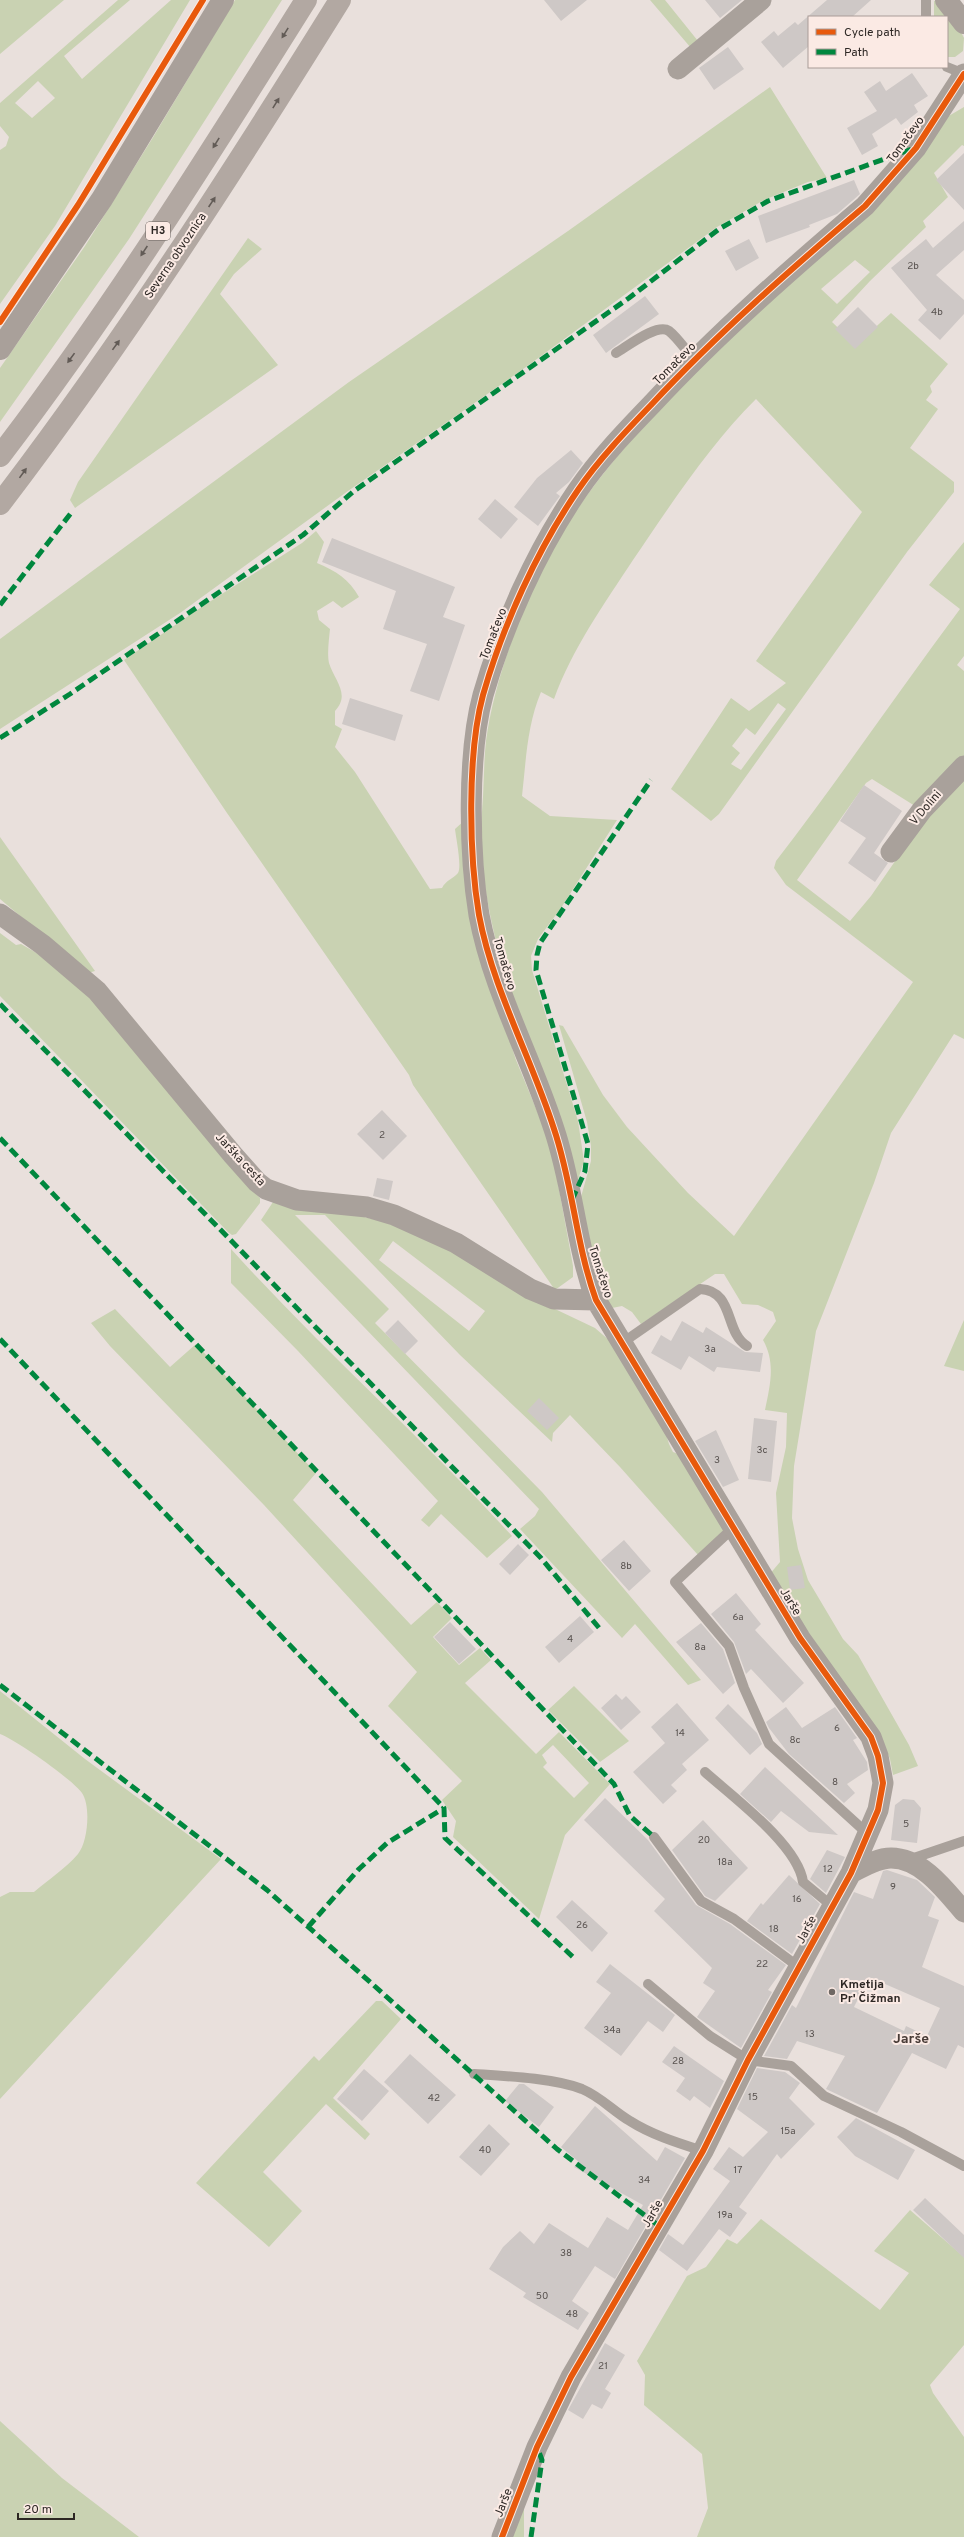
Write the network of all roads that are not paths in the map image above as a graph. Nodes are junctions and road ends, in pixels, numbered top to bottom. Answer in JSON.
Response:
{"nodes":[{"id":1,"x":223,"y":0,"type":"edge"},
{"id":2,"x":306,"y":0,"type":"edge"},
{"id":3,"x":340,"y":0,"type":"edge"},
{"id":4,"x":761,"y":0,"type":"edge"},
{"id":5,"x":926,"y":0,"type":"edge"},
{"id":6,"x":946,"y":0,"type":"edge"},
{"id":7,"x":926,"y":16,"type":"edge"},
{"id":8,"x":964,"y":23,"type":"edge"},
{"id":9,"x":948,"y":67,"type":"edge"},
{"id":10,"x":678,"y":70,"type":"dead end"},
{"id":11,"x":964,"y":74,"type":"edge"},
{"id":12,"x":964,"y":100,"type":"edge"},
{"id":13,"x":940,"y":110,"type":"junction"},
{"id":14,"x":0,"y":349,"type":"edge"},
{"id":15,"x":616,"y":353,"type":"dead end"},
{"id":16,"x":694,"y":359,"type":"junction"},
{"id":17,"x":0,"y":456,"type":"edge"},
{"id":18,"x":0,"y":504,"type":"edge"},
{"id":19,"x":964,"y":766,"type":"edge"},
{"id":20,"x":891,"y":852,"type":"dead end"},
{"id":21,"x":0,"y":914,"type":"edge"},
{"id":22,"x":596,"y":1300,"type":"junction"},
{"id":23,"x":622,"y":1343,"type":"junction"},
{"id":24,"x":747,"y":1346,"type":"dead end"},
{"id":25,"x":732,"y":1529,"type":"junction"},
{"id":26,"x":705,"y":1772,"type":"dead end"},
{"id":27,"x":869,"y":1835,"type":"junction"},
{"id":28,"x":654,"y":1837,"type":"dead end"},
{"id":29,"x":964,"y":1840,"type":"edge"},
{"id":30,"x":906,"y":1860,"type":"junction"},
{"id":31,"x":850,"y":1873,"type":"junction"},
{"id":32,"x":832,"y":1906,"type":"junction"},
{"id":33,"x":964,"y":1912,"type":"edge"},
{"id":34,"x":800,"y":1968,"type":"junction"},
{"id":35,"x":648,"y":1984,"type":"dead end"},
{"id":36,"x":748,"y":2060,"type":"junction"},
{"id":37,"x":474,"y":2074,"type":"dead end"},
{"id":38,"x":703,"y":2151,"type":"junction"},
{"id":39,"x":964,"y":2166,"type":"edge"},
{"id":40,"x":502,"y":2537,"type":"edge"}],
"edges":[{"from":1,"to":14,"type":"street"},
{"from":2,"to":17,"type":"highway","number":"H3","one_way":true},
{"from":18,"to":3,"type":"highway","name":"Severna obvoznica","number":"H3","one_way":true},
{"from":4,"to":10,"type":"street"},
{"from":5,"to":7,"type":"lane"},
{"from":6,"to":8,"type":"street"},
{"from":9,"to":11,"type":"lane"},
{"from":11,"to":13,"type":"street","name":"Tomačevo"},
{"from":12,"to":13,"type":"street"},
{"from":13,"to":16,"type":"street","name":"Tomačevo"},
{"from":15,"to":16,"type":"lane"},
{"from":16,"to":22,"type":"street","name":"Tomačevo"},
{"from":19,"to":20,"type":"street","name":"V Dolini"},
{"from":21,"to":22,"type":"street","name":"Jarška cesta"},
{"from":22,"to":23,"type":"street","name":"Tomačevo"},
{"from":23,"to":24,"type":"lane"},
{"from":23,"to":25,"type":"street","name":"Jarše"},
{"from":25,"to":27,"type":"street","name":"Jarše"},
{"from":25,"to":27,"type":"lane"},
{"from":26,"to":32,"type":"lane"},
{"from":27,"to":31,"type":"street","name":"Jarše"},
{"from":28,"to":34,"type":"lane"},
{"from":29,"to":30,"type":"lane"},
{"from":30,"to":31,"type":"street"},
{"from":30,"to":33,"type":"street"},
{"from":31,"to":32,"type":"street","name":"Jarše"},
{"from":32,"to":34,"type":"street","name":"Jarše"},
{"from":34,"to":36,"type":"street","name":"Jarše"},
{"from":35,"to":36,"type":"lane"},
{"from":36,"to":38,"type":"street","name":"Jarše"},
{"from":36,"to":39,"type":"lane"},
{"from":37,"to":38,"type":"lane"},
{"from":38,"to":40,"type":"street","name":"Jarše"}]}
